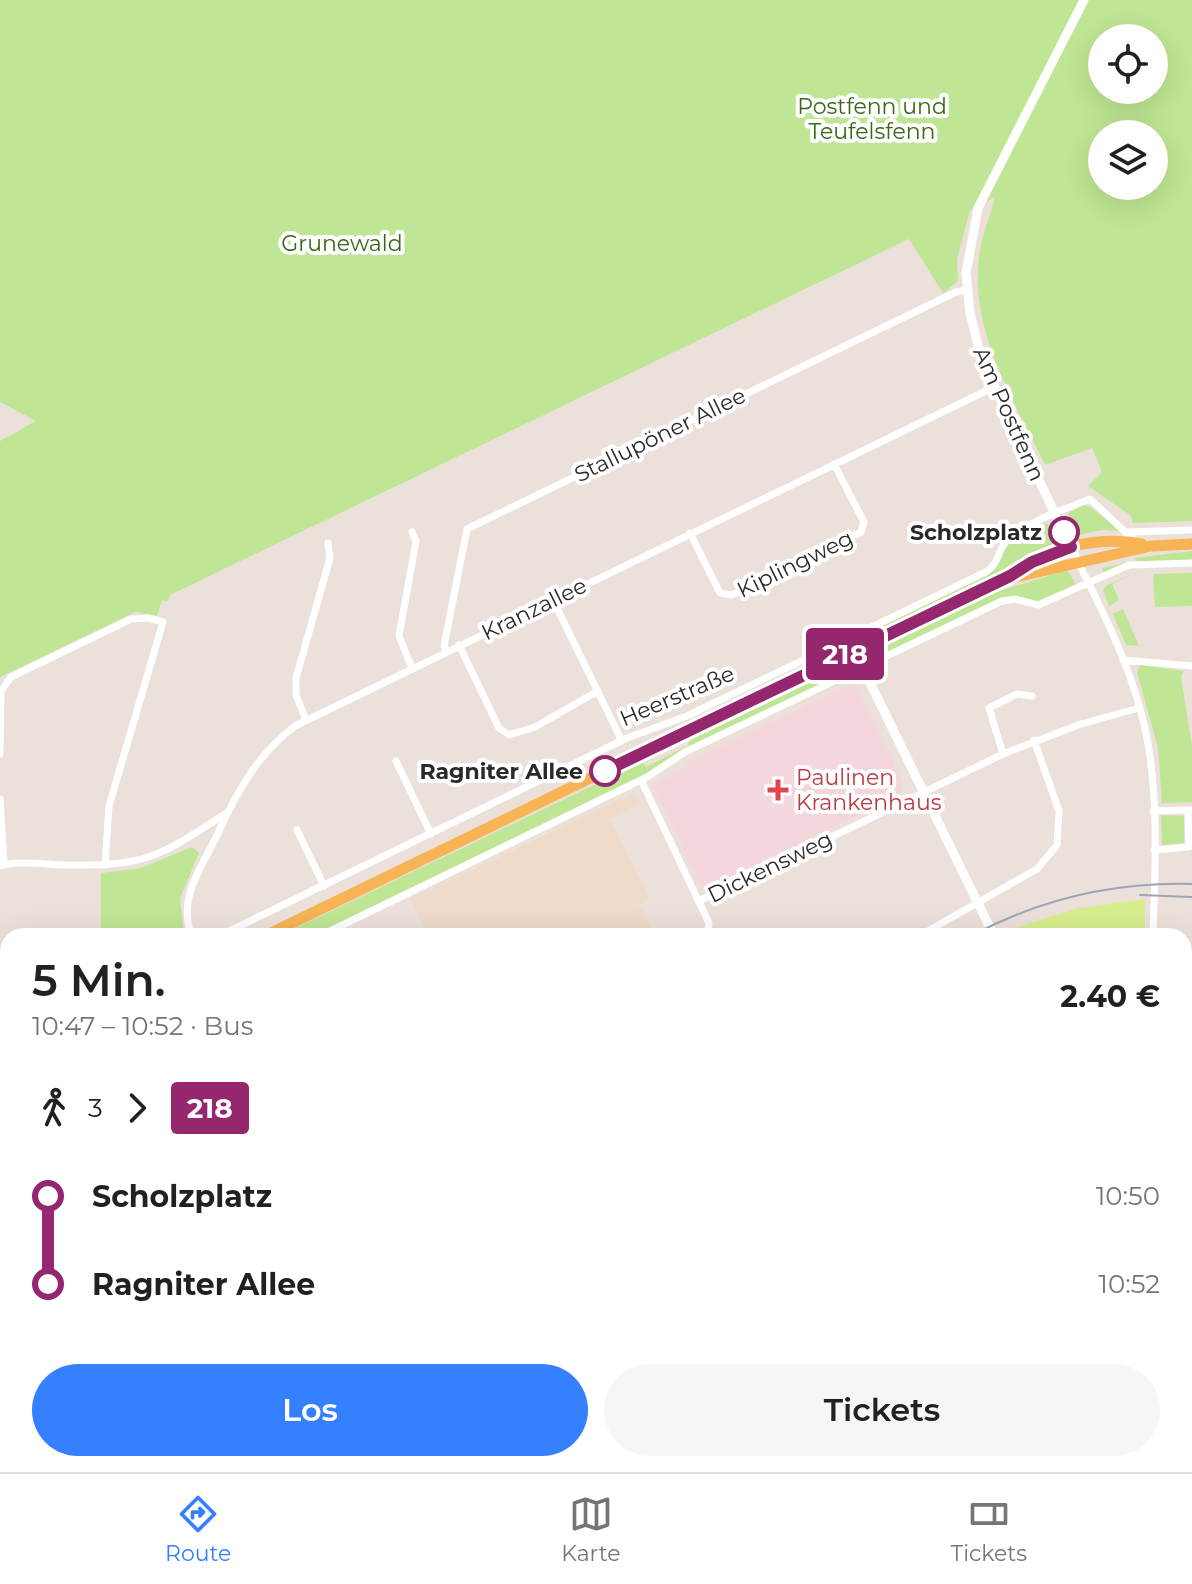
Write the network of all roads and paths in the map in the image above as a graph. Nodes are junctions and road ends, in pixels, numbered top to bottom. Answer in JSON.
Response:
{"nodes":[{"id":1,"x":1084,"y":0,"type":"edge"},
{"id":2,"x":967,"y":290,"type":"junction"},
{"id":3,"x":994,"y":387,"type":"junction"},
{"id":4,"x":834,"y":464,"type":"junction"},
{"id":5,"x":1055,"y":514,"type":"junction"},
{"id":6,"x":1192,"y":530,"type":"edge"},
{"id":7,"x":412,"y":532,"type":"dead end"},
{"id":8,"x":1129,"y":532,"type":"junction"},
{"id":9,"x":690,"y":533,"type":"junction"},
{"id":10,"x":328,"y":543,"type":"dead end"},
{"id":11,"x":1137,"y":543,"type":"junction"},
{"id":12,"x":1192,"y":544,"type":"edge"},
{"id":13,"x":1151,"y":546,"type":"junction"},
{"id":14,"x":1071,"y":547,"type":"junction"},
{"id":15,"x":1077,"y":560,"type":"junction"},
{"id":16,"x":1192,"y":563,"type":"edge"},
{"id":17,"x":1010,"y":576,"type":"junction"},
{"id":18,"x":1088,"y":583,"type":"junction"},
{"id":19,"x":553,"y":600,"type":"junction"},
{"id":20,"x":459,"y":645,"type":"junction"},
{"id":21,"x":854,"y":650,"type":"junction"},
{"id":22,"x":447,"y":651,"type":"junction"},
{"id":23,"x":1123,"y":660,"type":"junction"},
{"id":24,"x":1192,"y":666,"type":"edge"},
{"id":25,"x":412,"y":668,"type":"junction"},
{"id":26,"x":862,"y":668,"type":"junction"},
{"id":27,"x":598,"y":691,"type":"junction"},
{"id":28,"x":1032,"y":696,"type":"dead end"},
{"id":29,"x":1139,"y":708,"type":"junction"},
{"id":30,"x":306,"y":720,"type":"junction"},
{"id":31,"x":1034,"y":740,"type":"junction"},
{"id":32,"x":622,"y":741,"type":"junction"},
{"id":33,"x":0,"y":754,"type":"edge"},
{"id":34,"x":1003,"y":754,"type":"junction"},
{"id":35,"x":396,"y":761,"type":"dead end"},
{"id":36,"x":641,"y":780,"type":"junction"},
{"id":37,"x":923,"y":792,"type":"junction"},
{"id":38,"x":0,"y":799,"type":"edge"},
{"id":39,"x":1190,"y":810,"type":"edge"},
{"id":40,"x":1153,"y":811,"type":"junction"},
{"id":41,"x":225,"y":814,"type":"junction"},
{"id":42,"x":297,"y":830,"type":"dead end"},
{"id":43,"x":431,"y":834,"type":"junction"},
{"id":44,"x":194,"y":836,"type":"junction"},
{"id":45,"x":210,"y":848,"type":"junction"},
{"id":46,"x":1154,"y":850,"type":"junction"},
{"id":47,"x":105,"y":865,"type":"junction"},
{"id":48,"x":2,"y":866,"type":"edge"},
{"id":49,"x":324,"y":886,"type":"junction"},
{"id":50,"x":699,"y":901,"type":"junction"},
{"id":51,"x":980,"y":906,"type":"junction"},
{"id":52,"x":191,"y":928,"type":"edge"},
{"id":53,"x":236,"y":928,"type":"edge"},
{"id":54,"x":281,"y":928,"type":"edge"},
{"id":55,"x":336,"y":928,"type":"edge"},
{"id":56,"x":708,"y":928,"type":"edge"},
{"id":57,"x":935,"y":928,"type":"edge"},
{"id":58,"x":990,"y":928,"type":"edge"},
{"id":59,"x":1153,"y":928,"type":"edge"}],
"edges":[{"from":1,"to":2,"type":"street","name":"Am Postfenn"},
{"from":2,"to":3,"type":"street","name":"Am Postfenn"},
{"from":2,"to":22,"type":"street","name":"Stallupöner Allee"},
{"from":3,"to":4,"type":"street","name":"Kranzallee"},
{"from":3,"to":5,"type":"street","name":"Am Postfenn"},
{"from":4,"to":9,"type":"street","name":"Kranzallee"},
{"from":4,"to":9,"type":"street","name":"Kiplingweg"},
{"from":5,"to":8,"type":"street","name":"Heerstraße"},
{"from":5,"to":14,"type":"street","name":"Am Postfenn"},
{"from":5,"to":32,"type":"street","name":"Heerstraße"},
{"from":6,"to":8,"type":"street"},
{"from":7,"to":25,"type":"street"},
{"from":8,"to":11,"type":"street","name":"Heerstraße"},
{"from":9,"to":19,"type":"street","name":"Kranzallee"},
{"from":10,"to":30,"type":"street"},
{"from":11,"to":13,"type":"main road","name":"Heerstraße"},
{"from":11,"to":14,"type":"main road","name":"Heerstraße"},
{"from":12,"to":13,"type":"main road","name":"Heerstraße"},
{"from":13,"to":15,"type":"main road","name":"Heerstraße"},
{"from":14,"to":15,"type":"street","name":"Am Postfenn"},
{"from":14,"to":17,"type":"main road","name":"Heerstraße"},
{"from":15,"to":17,"type":"main road","name":"Heerstraße"},
{"from":15,"to":18,"type":"street"},
{"from":16,"to":18,"type":"street"},
{"from":17,"to":21,"type":"main road","name":"Heerstraße"},
{"from":18,"to":23,"type":"street"},
{"from":18,"to":26,"type":"street"},
{"from":19,"to":20,"type":"street","name":"Kranzallee"},
{"from":19,"to":27,"type":"street"},
{"from":20,"to":22,"type":"street","name":"Kranzallee"},
{"from":20,"to":27,"type":"street"},
{"from":21,"to":26,"type":"street"},
{"from":21,"to":54,"type":"main road","name":"Heerstraße"},
{"from":22,"to":25,"type":"street","name":"Kranzallee"},
{"from":23,"to":24,"type":"street"},
{"from":23,"to":29,"type":"street"},
{"from":25,"to":30,"type":"street","name":"Kranzallee"},
{"from":26,"to":36,"type":"street"},
{"from":26,"to":37,"type":"street"},
{"from":27,"to":32,"type":"street"},
{"from":28,"to":34,"type":"street"},
{"from":29,"to":31,"type":"street","name":"Dickensweg"},
{"from":29,"to":40,"type":"street"},
{"from":30,"to":41,"type":"street","name":"Kranzallee"},
{"from":31,"to":34,"type":"street","name":"Dickensweg"},
{"from":31,"to":51,"type":"street"},
{"from":32,"to":43,"type":"street","name":"Heerstraße"},
{"from":33,"to":47,"type":"street"},
{"from":34,"to":37,"type":"street","name":"Dickensweg"},
{"from":35,"to":43,"type":"street"},
{"from":36,"to":50,"type":"street"},
{"from":36,"to":55,"type":"street"},
{"from":37,"to":50,"type":"street","name":"Dickensweg"},
{"from":37,"to":51,"type":"street"},
{"from":38,"to":48,"type":"street"},
{"from":39,"to":40,"type":"street"},
{"from":39,"to":46,"type":"street"},
{"from":40,"to":46,"type":"street"},
{"from":41,"to":44,"type":"street"},
{"from":41,"to":45,"type":"street","name":"Kranzallee"},
{"from":42,"to":49,"type":"street"},
{"from":43,"to":49,"type":"street","name":"Heerstraße"},
{"from":44,"to":45,"type":"street"},
{"from":44,"to":47,"type":"street"},
{"from":45,"to":52,"type":"street","name":"Kranzallee"},
{"from":46,"to":59,"type":"street"},
{"from":47,"to":48,"type":"street"},
{"from":49,"to":53,"type":"street","name":"Heerstraße"},
{"from":50,"to":56,"type":"street","name":"Dickensweg"},
{"from":51,"to":57,"type":"street"},
{"from":51,"to":58,"type":"street"}]}
